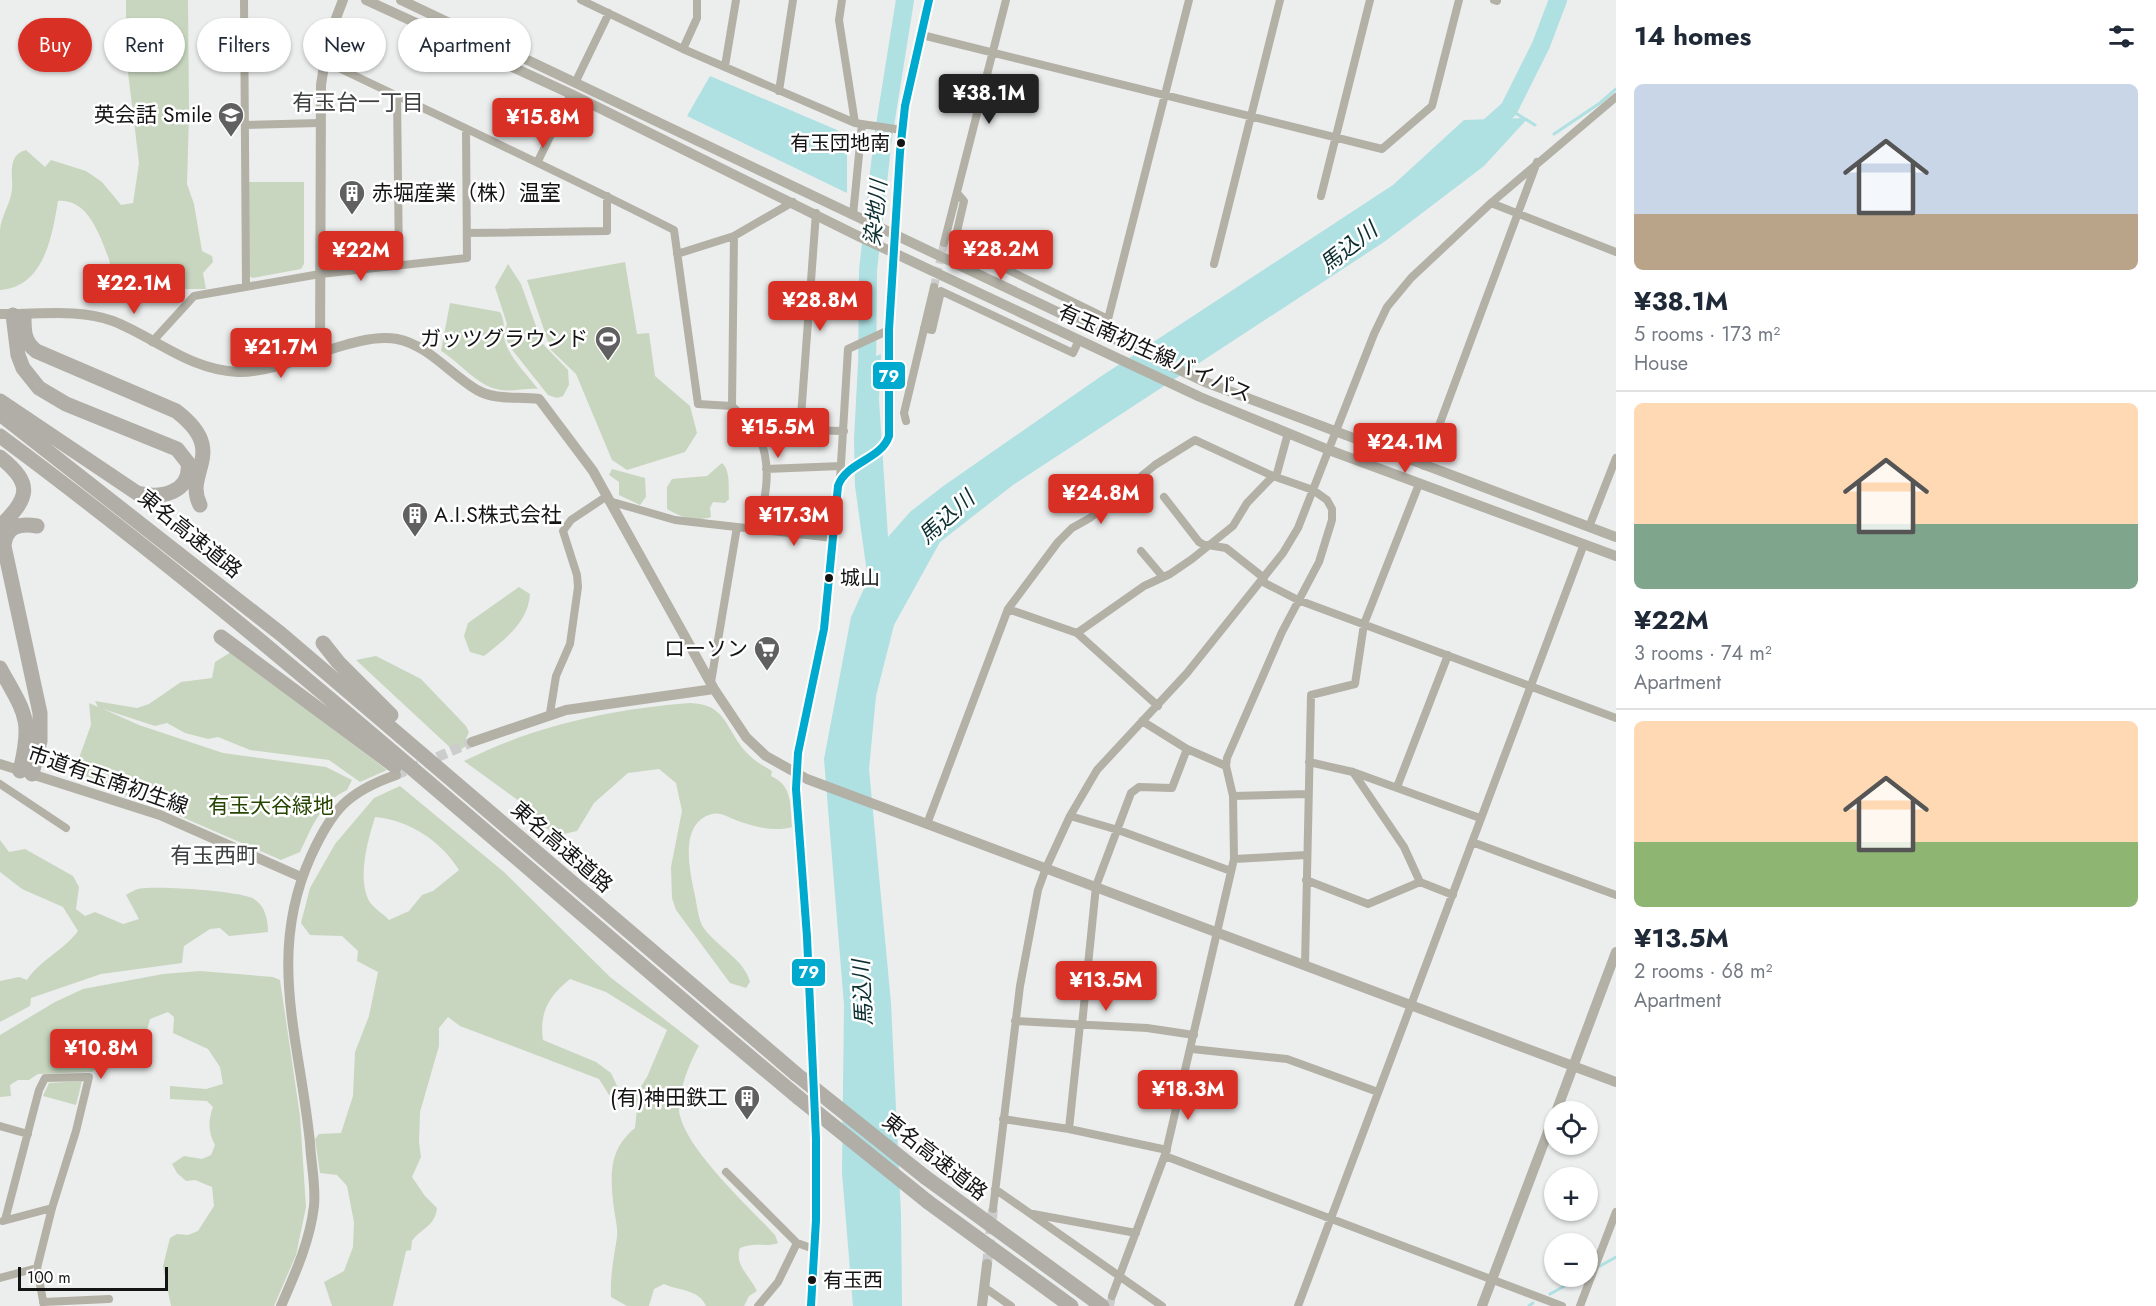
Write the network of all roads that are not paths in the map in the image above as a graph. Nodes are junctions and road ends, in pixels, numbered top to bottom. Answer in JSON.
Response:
{"nodes":[{"id":1,"x":244,"y":0,"type":"edge"},
{"id":2,"x":343,"y":0,"type":"edge"},
{"id":3,"x":366,"y":0,"type":"edge"},
{"id":4,"x":401,"y":0,"type":"edge"},
{"id":5,"x":582,"y":0,"type":"edge"},
{"id":6,"x":697,"y":0,"type":"edge"},
{"id":7,"x":736,"y":0,"type":"edge"},
{"id":8,"x":793,"y":0,"type":"edge"},
{"id":9,"x":842,"y":0,"type":"edge"},
{"id":10,"x":929,"y":0,"type":"edge"},
{"id":11,"x":1006,"y":0,"type":"edge"},
{"id":12,"x":1189,"y":0,"type":"edge"},
{"id":13,"x":1280,"y":0,"type":"edge"},
{"id":14,"x":1370,"y":0,"type":"edge"},
{"id":15,"x":1458,"y":0,"type":"edge"},
{"id":16,"x":609,"y":12,"type":"junction"},
{"id":17,"x":336,"y":18,"type":"edge"},
{"id":18,"x":922,"y":35,"type":"junction"},
{"id":19,"x":683,"y":49,"type":"junction"},
{"id":20,"x":993,"y":52,"type":"junction"},
{"id":21,"x":725,"y":66,"type":"junction"},
{"id":22,"x":323,"y":72,"type":"edge"},
{"id":23,"x":347,"y":72,"type":"edge"},
{"id":24,"x":575,"y":83,"type":"junction"},
{"id":25,"x":779,"y":91,"type":"junction"},
{"id":26,"x":571,"y":94,"type":"junction"},
{"id":27,"x":1165,"y":94,"type":"junction"},
{"id":28,"x":397,"y":96,"type":"junction"},
{"id":29,"x":1616,"y":97,"type":"edge"},
{"id":30,"x":1251,"y":118,"type":"junction"},
{"id":31,"x":320,"y":123,"type":"junction"},
{"id":32,"x":859,"y":124,"type":"junction"},
{"id":33,"x":245,"y":125,"type":"junction"},
{"id":34,"x":466,"y":130,"type":"junction"},
{"id":35,"x":900,"y":130,"type":"junction"},
{"id":36,"x":1334,"y":138,"type":"junction"},
{"id":37,"x":538,"y":161,"type":"junction"},
{"id":38,"x":1537,"y":162,"type":"junction"},
{"id":39,"x":958,"y":194,"type":"junction"},
{"id":40,"x":607,"y":196,"type":"junction"},
{"id":41,"x":1321,"y":196,"type":"dead end"},
{"id":42,"x":793,"y":202,"type":"junction"},
{"id":43,"x":1491,"y":203,"type":"junction"},
{"id":44,"x":816,"y":213,"type":"junction"},
{"id":45,"x":1518,"y":215,"type":"junction"},
{"id":46,"x":857,"y":217,"type":"junction"},
{"id":47,"x":467,"y":233,"type":"junction"},
{"id":48,"x":892,"y":233,"type":"junction"},
{"id":49,"x":734,"y":236,"type":"junction"},
{"id":50,"x":944,"y":243,"type":"tunnel mouth"},
{"id":51,"x":891,"y":251,"type":"junction"},
{"id":52,"x":1616,"y":252,"type":"edge"},
{"id":53,"x":677,"y":254,"type":"junction"},
{"id":54,"x":1214,"y":264,"type":"dead end"},
{"id":55,"x":399,"y":265,"type":"junction"},
{"id":56,"x":320,"y":274,"type":"junction"},
{"id":57,"x":246,"y":286,"type":"junction"},
{"id":58,"x":934,"y":287,"type":"tunnel mouth"},
{"id":59,"x":12,"y":314,"type":"edge"},
{"id":60,"x":1108,"y":319,"type":"junction"},
{"id":61,"x":924,"y":328,"type":"junction"},
{"id":62,"x":889,"y":330,"type":"junction"},
{"id":63,"x":1104,"y":335,"type":"junction"},
{"id":64,"x":1079,"y":340,"type":"junction"},
{"id":65,"x":152,"y":342,"type":"junction"},
{"id":66,"x":320,"y":354,"type":"junction"},
{"id":67,"x":0,"y":400,"type":"edge"},
{"id":68,"x":732,"y":406,"type":"junction"},
{"id":69,"x":0,"y":414,"type":"edge"},
{"id":70,"x":906,"y":421,"type":"dead end"},
{"id":71,"x":844,"y":431,"type":"junction"},
{"id":72,"x":1288,"y":433,"type":"junction"},
{"id":73,"x":1335,"y":433,"type":"junction"},
{"id":74,"x":0,"y":436,"type":"edge"},
{"id":75,"x":1329,"y":450,"type":"junction"},
{"id":76,"x":0,"y":457,"type":"edge"},
{"id":77,"x":1616,"y":458,"type":"edge"},
{"id":78,"x":1424,"y":466,"type":"junction"},
{"id":79,"x":766,"y":469,"type":"junction"},
{"id":80,"x":845,"y":469,"type":"junction"},
{"id":81,"x":1274,"y":476,"type":"junction"},
{"id":82,"x":1419,"y":484,"type":"junction"},
{"id":83,"x":1313,"y":490,"type":"junction"},
{"id":84,"x":1164,"y":497,"type":"dead end"},
{"id":85,"x":608,"y":499,"type":"junction"},
{"id":86,"x":201,"y":505,"type":"dead end"},
{"id":87,"x":37,"y":526,"type":"dead end"},
{"id":88,"x":737,"y":526,"type":"junction"},
{"id":89,"x":0,"y":527,"type":"edge"},
{"id":90,"x":1589,"y":527,"type":"junction"},
{"id":91,"x":758,"y":529,"type":"junction"},
{"id":92,"x":1616,"y":537,"type":"edge"},
{"id":93,"x":833,"y":538,"type":"junction"},
{"id":94,"x":1584,"y":544,"type":"junction"},
{"id":95,"x":1207,"y":545,"type":"junction"},
{"id":96,"x":1141,"y":551,"type":"dead end"},
{"id":97,"x":1616,"y":556,"type":"edge"},
{"id":98,"x":1163,"y":577,"type":"junction"},
{"id":99,"x":1262,"y":579,"type":"junction"},
{"id":100,"x":1298,"y":600,"type":"junction"},
{"id":101,"x":1008,"y":609,"type":"junction"},
{"id":102,"x":1364,"y":624,"type":"junction"},
{"id":103,"x":1077,"y":633,"type":"junction"},
{"id":104,"x":221,"y":637,"type":"dead end"},
{"id":105,"x":323,"y":643,"type":"dead end"},
{"id":106,"x":1448,"y":655,"type":"junction"},
{"id":107,"x":0,"y":668,"type":"edge"},
{"id":108,"x":713,"y":685,"type":"junction"},
{"id":109,"x":1531,"y":686,"type":"junction"},
{"id":110,"x":1158,"y":706,"type":"junction"},
{"id":111,"x":550,"y":713,"type":"junction"},
{"id":112,"x":1616,"y":718,"type":"edge"},
{"id":113,"x":1142,"y":721,"type":"junction"},
{"id":114,"x":472,"y":742,"type":"tunnel mouth"},
{"id":115,"x":1187,"y":749,"type":"junction"},
{"id":116,"x":1309,"y":762,"type":"junction"},
{"id":117,"x":0,"y":764,"type":"edge"},
{"id":118,"x":1226,"y":766,"type":"junction"},
{"id":119,"x":26,"y":772,"type":"junction"},
{"id":120,"x":1353,"y":772,"type":"junction"},
{"id":121,"x":797,"y":773,"type":"junction"},
{"id":122,"x":396,"y":775,"type":"tunnel mouth"},
{"id":123,"x":0,"y":784,"type":"edge"},
{"id":124,"x":1397,"y":787,"type":"junction"},
{"id":125,"x":1307,"y":794,"type":"junction"},
{"id":126,"x":1233,"y":796,"type":"junction"},
{"id":127,"x":479,"y":802,"type":"junction"},
{"id":128,"x":1070,"y":816,"type":"junction"},
{"id":129,"x":1480,"y":818,"type":"junction"},
{"id":130,"x":927,"y":824,"type":"junction"},
{"id":131,"x":66,"y":828,"type":"dead end"},
{"id":132,"x":1118,"y":830,"type":"junction"},
{"id":133,"x":489,"y":835,"type":"junction"},
{"id":134,"x":1472,"y":842,"type":"junction"},
{"id":135,"x":1306,"y":855,"type":"junction"},
{"id":136,"x":1234,"y":859,"type":"junction"},
{"id":137,"x":1046,"y":867,"type":"junction"},
{"id":138,"x":1230,"y":870,"type":"junction"},
{"id":139,"x":301,"y":877,"type":"junction"},
{"id":140,"x":1306,"y":880,"type":"junction"},
{"id":141,"x":1420,"y":882,"type":"junction"},
{"id":142,"x":1096,"y":886,"type":"junction"},
{"id":143,"x":1453,"y":895,"type":"junction"},
{"id":144,"x":1616,"y":896,"type":"edge"},
{"id":145,"x":1218,"y":933,"type":"junction"},
{"id":146,"x":1616,"y":952,"type":"edge"},
{"id":147,"x":1305,"y":965,"type":"junction"},
{"id":148,"x":1412,"y":1005,"type":"junction"},
{"id":149,"x":1016,"y":1021,"type":"junction"},
{"id":150,"x":1081,"y":1025,"type":"junction"},
{"id":151,"x":1194,"y":1035,"type":"junction"},
{"id":152,"x":1192,"y":1049,"type":"junction"},
{"id":153,"x":1573,"y":1066,"type":"junction"},
{"id":154,"x":1616,"y":1082,"type":"edge"},
{"id":155,"x":1378,"y":1092,"type":"junction"},
{"id":156,"x":1560,"y":1101,"type":"edge"},
{"id":157,"x":1003,"y":1119,"type":"junction"},
{"id":158,"x":0,"y":1126,"type":"edge"},
{"id":159,"x":1069,"y":1129,"type":"junction"},
{"id":160,"x":28,"y":1134,"type":"junction"},
{"id":161,"x":1544,"y":1143,"type":"edge"},
{"id":162,"x":1166,"y":1153,"type":"junction"},
{"id":163,"x":726,"y":1172,"type":"dead end"},
{"id":164,"x":995,"y":1189,"type":"junction"},
{"id":165,"x":52,"y":1208,"type":"junction"},
{"id":166,"x":993,"y":1209,"type":"tunnel mouth"},
{"id":167,"x":1616,"y":1212,"type":"edge"},
{"id":168,"x":1030,"y":1214,"type":"junction"},
{"id":169,"x":1330,"y":1219,"type":"junction"},
{"id":170,"x":3,"y":1221,"type":"edge"},
{"id":171,"x":1136,"y":1233,"type":"junction"},
{"id":172,"x":798,"y":1243,"type":"junction"},
{"id":173,"x":814,"y":1249,"type":"junction"},
{"id":174,"x":987,"y":1264,"type":"tunnel mouth"},
{"id":175,"x":36,"y":1268,"type":"junction"},
{"id":176,"x":0,"y":1278,"type":"edge"},
{"id":177,"x":1120,"y":1278,"type":"junction"},
{"id":178,"x":1492,"y":1281,"type":"junction"},
{"id":179,"x":984,"y":1287,"type":"junction"},
{"id":180,"x":109,"y":1299,"type":"dead end"},
{"id":181,"x":1107,"y":1301,"type":"edge"},
{"id":182,"x":44,"y":1304,"type":"edge"},
{"id":183,"x":281,"y":1306,"type":"edge"},
{"id":184,"x":758,"y":1306,"type":"edge"},
{"id":185,"x":811,"y":1306,"type":"edge"},
{"id":186,"x":982,"y":1306,"type":"edge"},
{"id":187,"x":1011,"y":1306,"type":"edge"},
{"id":188,"x":1071,"y":1306,"type":"edge"},
{"id":189,"x":1162,"y":1306,"type":"edge"},
{"id":190,"x":1298,"y":1306,"type":"edge"},
{"id":191,"x":1482,"y":1306,"type":"edge"},
{"id":192,"x":1562,"y":1306,"type":"edge"},
{"id":193,"x":1580,"y":1306,"type":"edge"}],
"edges":[{"from":1,"to":33,"type":"street"},
{"from":2,"to":17,"type":"street"},
{"from":3,"to":26,"type":"street","name":"有玉南初生線バイパス"},
{"from":4,"to":24,"type":"street","name":"有玉南初生線バイパス"},
{"from":5,"to":16,"type":"street"},
{"from":6,"to":19,"type":"street"},
{"from":7,"to":21,"type":"street"},
{"from":8,"to":25,"type":"street"},
{"from":9,"to":32,"type":"street"},
{"from":10,"to":18,"type":"street"},
{"from":11,"to":20,"type":"street"},
{"from":12,"to":27,"type":"street"},
{"from":13,"to":30,"type":"street"},
{"from":14,"to":36,"type":"street"},
{"from":15,"to":36,"type":"street"},
{"from":16,"to":19,"type":"street"},
{"from":16,"to":24,"type":"street"},
{"from":18,"to":20,"type":"street"},
{"from":18,"to":35,"type":"street"},
{"from":19,"to":21,"type":"street"},
{"from":20,"to":27,"type":"street"},
{"from":20,"to":39,"type":"street"},
{"from":21,"to":25,"type":"street"},
{"from":22,"to":31,"type":"street"},
{"from":23,"to":28,"type":"street"},
{"from":24,"to":46,"type":"street","name":"有玉南初生線バイパス"},
{"from":25,"to":32,"type":"street"},
{"from":26,"to":37,"type":"street"},
{"from":26,"to":42,"type":"street","name":"有玉南初生線バイパス"},
{"from":27,"to":30,"type":"street"},
{"from":27,"to":60,"type":"street"},
{"from":28,"to":34,"type":"street"},
{"from":28,"to":55,"type":"street"},
{"from":29,"to":38,"type":"street"},
{"from":30,"to":36,"type":"street"},
{"from":30,"to":54,"type":"street"},
{"from":31,"to":33,"type":"street"},
{"from":31,"to":56,"type":"street"},
{"from":32,"to":35,"type":"street"},
{"from":32,"to":46,"type":"street"},
{"from":33,"to":57,"type":"street"},
{"from":34,"to":37,"type":"street"},
{"from":34,"to":47,"type":"street"},
{"from":35,"to":48,"type":"street"},
{"from":36,"to":41,"type":"street"},
{"from":37,"to":40,"type":"street"},
{"from":38,"to":43,"type":"street"},
{"from":38,"to":45,"type":"street"},
{"from":39,"to":50,"type":"street"},
{"from":39,"to":60,"type":"street"},
{"from":40,"to":47,"type":"street"},
{"from":40,"to":53,"type":"street"},
{"from":42,"to":44,"type":"street","name":"有玉南初生線バイパス"},
{"from":42,"to":49,"type":"street"},
{"from":43,"to":45,"type":"street"},
{"from":43,"to":73,"type":"street"},
{"from":44,"to":51,"type":"street","name":"有玉南初生線バイパス"},
{"from":44,"to":71,"type":"street"},
{"from":45,"to":52,"type":"street"},
{"from":45,"to":78,"type":"street"},
{"from":46,"to":48,"type":"street","name":"有玉南初生線バイパス"},
{"from":47,"to":55,"type":"street"},
{"from":48,"to":51,"type":"street"},
{"from":48,"to":63,"type":"street","name":"有玉南初生線バイパス"},
{"from":49,"to":53,"type":"street"},
{"from":49,"to":68,"type":"street"},
{"from":51,"to":62,"type":"street"},
{"from":51,"to":64,"type":"street","name":"有玉南初生線バイパス"},
{"from":53,"to":68,"type":"street"},
{"from":55,"to":56,"type":"street"},
{"from":56,"to":57,"type":"street"},
{"from":56,"to":66,"type":"street"},
{"from":57,"to":65,"type":"street"},
{"from":58,"to":61,"type":"street"},
{"from":59,"to":65,"type":"street"},
{"from":59,"to":67,"type":"highway"},
{"from":59,"to":86,"type":"highway"},
{"from":60,"to":63,"type":"street"},
{"from":61,"to":64,"type":"street"},
{"from":61,"to":70,"type":"street"},
{"from":62,"to":71,"type":"street"},
{"from":62,"to":80,"type":"street"},
{"from":63,"to":73,"type":"street","name":"有玉南初生線バイパス"},
{"from":64,"to":72,"type":"street","name":"有玉南初生線バイパス"},
{"from":65,"to":66,"type":"street"},
{"from":66,"to":85,"type":"street"},
{"from":68,"to":79,"type":"street"},
{"from":69,"to":127,"type":"highway","name":"東名高速道路"},
{"from":71,"to":80,"type":"street"},
{"from":72,"to":75,"type":"street","name":"有玉南初生線バイパス"},
{"from":72,"to":81,"type":"street"},
{"from":73,"to":75,"type":"street"},
{"from":73,"to":78,"type":"street","name":"有玉南初生線バイパス"},
{"from":74,"to":133,"type":"highway","name":"東名高速道路"},
{"from":75,"to":82,"type":"street","name":"有玉南初生線バイパス"},
{"from":75,"to":83,"type":"street"},
{"from":76,"to":89,"type":"highway"},
{"from":77,"to":90,"type":"street"},
{"from":78,"to":90,"type":"street","name":"有玉南初生線バイパス"},
{"from":79,"to":80,"type":"street"},
{"from":79,"to":91,"type":"street"},
{"from":80,"to":93,"type":"street"},
{"from":81,"to":83,"type":"street"},
{"from":81,"to":95,"type":"street"},
{"from":81,"to":101,"type":"street"},
{"from":82,"to":94,"type":"street","name":"有玉南初生線バイパス"},
{"from":82,"to":102,"type":"street"},
{"from":83,"to":99,"type":"street"},
{"from":83,"to":100,"type":"street"},
{"from":84,"to":95,"type":"street"},
{"from":85,"to":88,"type":"street"},
{"from":85,"to":108,"type":"street"},
{"from":85,"to":111,"type":"street"},
{"from":87,"to":119,"type":"highway"},
{"from":88,"to":91,"type":"street"},
{"from":88,"to":108,"type":"street"},
{"from":90,"to":92,"type":"street","name":"有玉南初生線バイパス"},
{"from":91,"to":93,"type":"street"},
{"from":93,"to":121,"type":"street"},
{"from":94,"to":97,"type":"street","name":"有玉南初生線バイパス"},
{"from":94,"to":109,"type":"street"},
{"from":95,"to":98,"type":"street"},
{"from":95,"to":99,"type":"street"},
{"from":96,"to":98,"type":"street"},
{"from":98,"to":103,"type":"street"},
{"from":99,"to":100,"type":"street"},
{"from":99,"to":110,"type":"street"},
{"from":100,"to":102,"type":"street"},
{"from":100,"to":118,"type":"street"},
{"from":101,"to":103,"type":"street"},
{"from":101,"to":130,"type":"street"},
{"from":102,"to":106,"type":"street"},
{"from":102,"to":116,"type":"street"},
{"from":103,"to":110,"type":"street"},
{"from":104,"to":133,"type":"highway"},
{"from":105,"to":127,"type":"highway"},
{"from":106,"to":109,"type":"street"},
{"from":106,"to":124,"type":"street"},
{"from":107,"to":119,"type":"highway"},
{"from":108,"to":111,"type":"street"},
{"from":108,"to":121,"type":"street"},
{"from":109,"to":112,"type":"street"},
{"from":109,"to":129,"type":"street"},
{"from":110,"to":113,"type":"street"},
{"from":111,"to":114,"type":"street"},
{"from":113,"to":115,"type":"street"},
{"from":113,"to":128,"type":"street"},
{"from":115,"to":118,"type":"street"},
{"from":115,"to":132,"type":"street"},
{"from":116,"to":120,"type":"street"},
{"from":116,"to":125,"type":"street"},
{"from":117,"to":119,"type":"street","name":"市道有玉南初生線"},
{"from":118,"to":126,"type":"street"},
{"from":119,"to":139,"type":"street","name":"市道有玉南初生線"},
{"from":120,"to":124,"type":"street"},
{"from":120,"to":141,"type":"street"},
{"from":121,"to":130,"type":"street"},
{"from":121,"to":173,"type":"street"},
{"from":122,"to":139,"type":"street"},
{"from":123,"to":131,"type":"street"},
{"from":124,"to":129,"type":"street"},
{"from":125,"to":126,"type":"street"},
{"from":125,"to":135,"type":"street"},
{"from":126,"to":136,"type":"street"},
{"from":127,"to":181,"type":"highway","name":"東名高速道路","bridge":true},
{"from":128,"to":132,"type":"street"},
{"from":128,"to":137,"type":"street"},
{"from":129,"to":134,"type":"street"},
{"from":130,"to":137,"type":"street"},
{"from":132,"to":138,"type":"street"},
{"from":132,"to":142,"type":"street"},
{"from":133,"to":188,"type":"highway","name":"東名高速道路","bridge":true},
{"from":134,"to":143,"type":"street"},
{"from":134,"to":144,"type":"street"},
{"from":135,"to":136,"type":"street"},
{"from":135,"to":140,"type":"street"},
{"from":136,"to":138,"type":"street"},
{"from":137,"to":142,"type":"street"},
{"from":137,"to":149,"type":"street"},
{"from":138,"to":145,"type":"street"},
{"from":139,"to":183,"type":"street"},
{"from":140,"to":141,"type":"street"},
{"from":140,"to":147,"type":"street"},
{"from":141,"to":143,"type":"street"},
{"from":142,"to":145,"type":"street"},
{"from":142,"to":150,"type":"street"},
{"from":143,"to":148,"type":"street"},
{"from":145,"to":147,"type":"street"},
{"from":145,"to":151,"type":"street"},
{"from":146,"to":153,"type":"street"},
{"from":147,"to":148,"type":"street"},
{"from":148,"to":153,"type":"street"},
{"from":148,"to":155,"type":"street"},
{"from":149,"to":150,"type":"street"},
{"from":149,"to":157,"type":"street"},
{"from":150,"to":151,"type":"street"},
{"from":150,"to":159,"type":"street"},
{"from":151,"to":152,"type":"street"},
{"from":152,"to":155,"type":"street"},
{"from":152,"to":162,"type":"street"},
{"from":153,"to":154,"type":"street"},
{"from":153,"to":156,"type":"street"},
{"from":155,"to":169,"type":"street"},
{"from":157,"to":159,"type":"street"},
{"from":157,"to":164,"type":"street"},
{"from":158,"to":160,"type":"street"},
{"from":159,"to":162,"type":"street"},
{"from":160,"to":165,"type":"street"},
{"from":160,"to":170,"type":"street"},
{"from":161,"to":178,"type":"street"},
{"from":162,"to":169,"type":"street"},
{"from":162,"to":171,"type":"street"},
{"from":163,"to":172,"type":"street"},
{"from":164,"to":166,"type":"street"},
{"from":164,"to":168,"type":"street"},
{"from":165,"to":170,"type":"street"},
{"from":165,"to":175,"type":"street"},
{"from":167,"to":193,"type":"street"},
{"from":168,"to":171,"type":"street"},
{"from":168,"to":177,"type":"street"},
{"from":169,"to":178,"type":"street"},
{"from":169,"to":190,"type":"street"},
{"from":171,"to":177,"type":"street"},
{"from":172,"to":173,"type":"street"},
{"from":172,"to":184,"type":"street"},
{"from":173,"to":185,"type":"street"},
{"from":174,"to":179,"type":"street"},
{"from":175,"to":176,"type":"street"},
{"from":175,"to":182,"type":"street"},
{"from":177,"to":181,"type":"street"},
{"from":177,"to":189,"type":"street"},
{"from":178,"to":191,"type":"street"},
{"from":178,"to":192,"type":"street"},
{"from":179,"to":186,"type":"street"},
{"from":179,"to":187,"type":"street"},
{"from":180,"to":182,"type":"street"}]}
